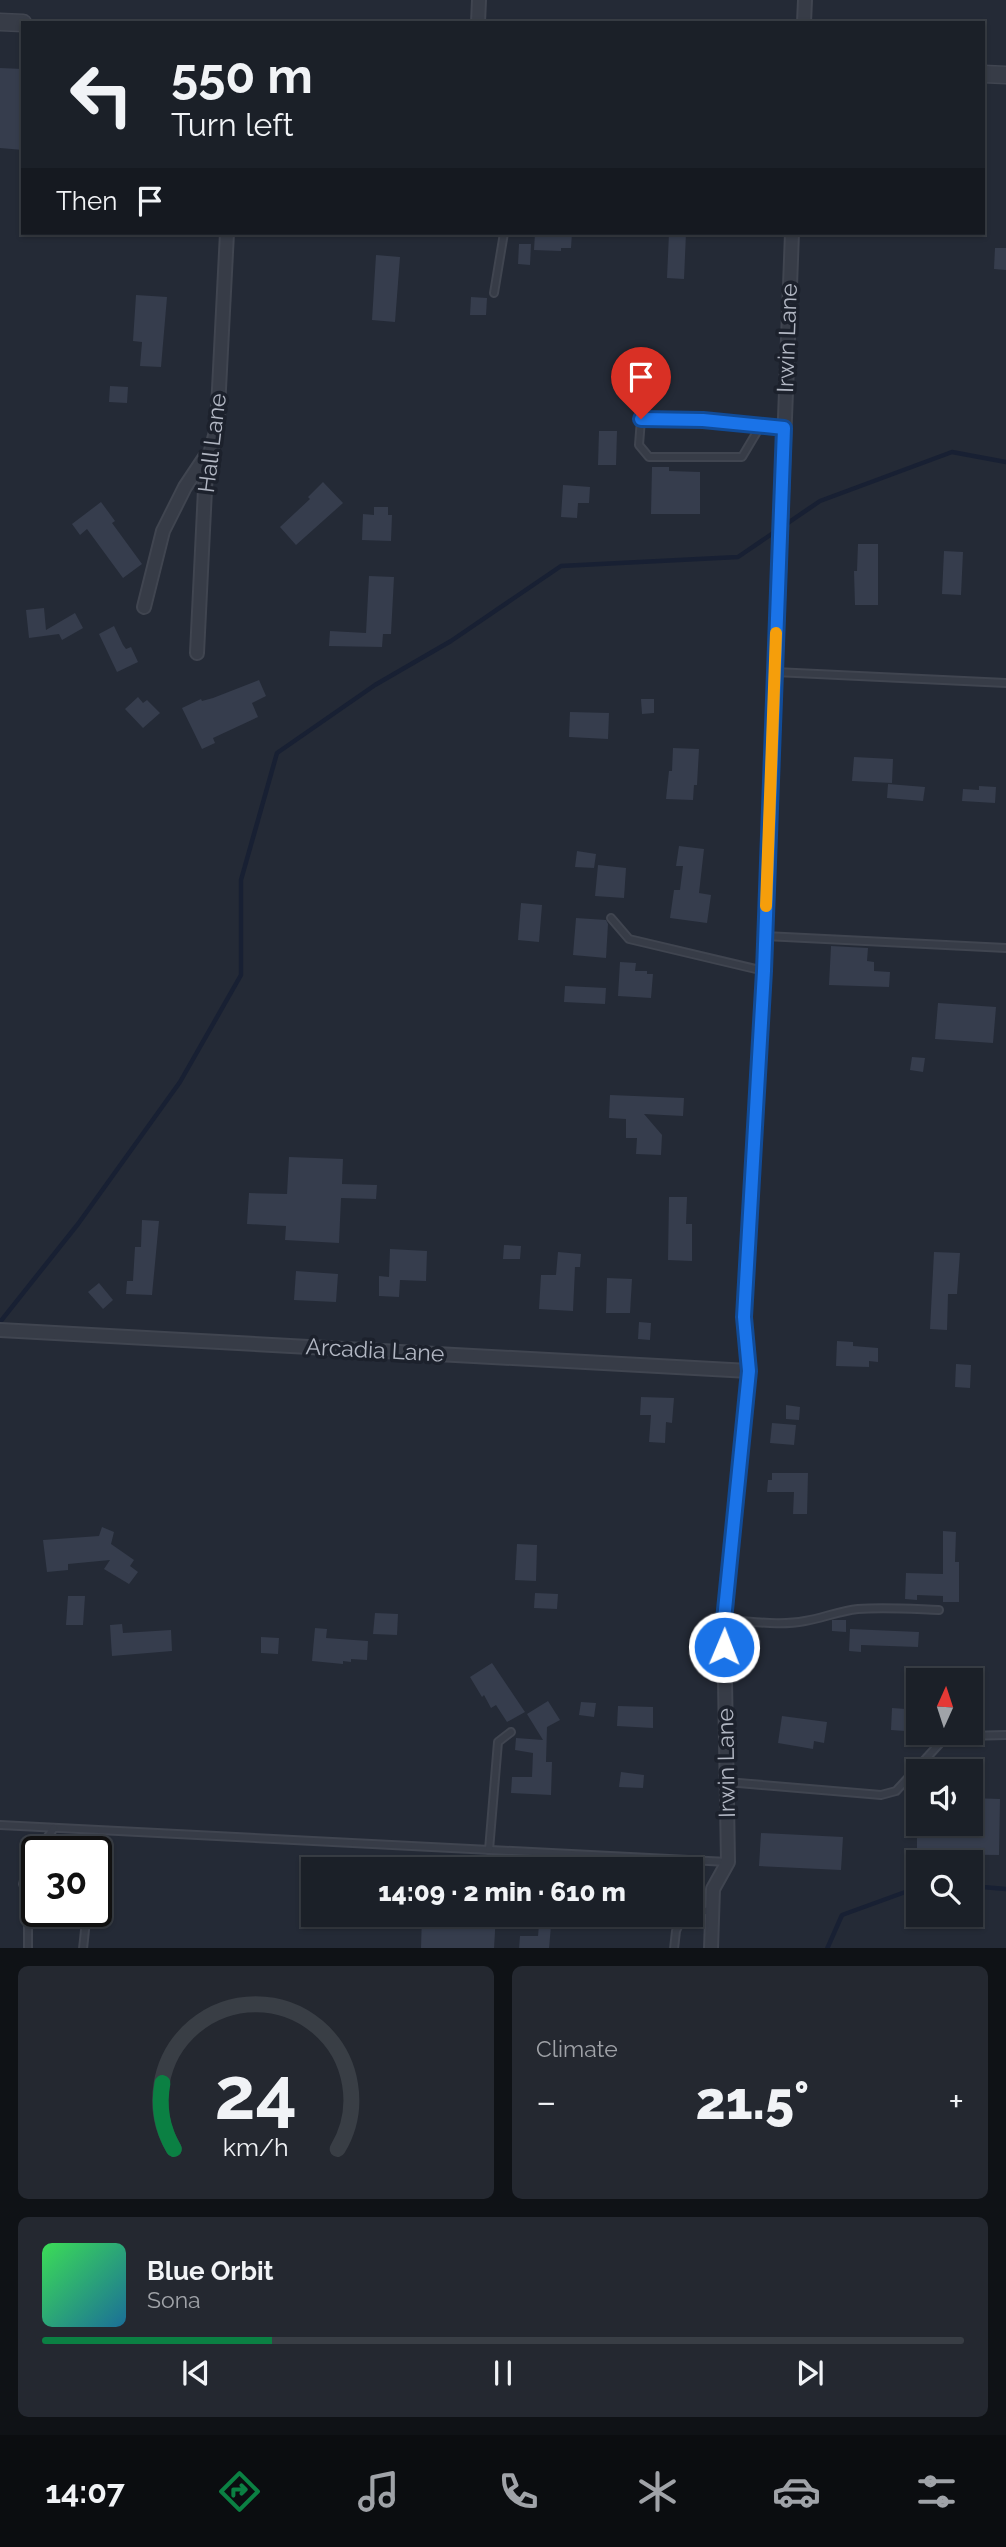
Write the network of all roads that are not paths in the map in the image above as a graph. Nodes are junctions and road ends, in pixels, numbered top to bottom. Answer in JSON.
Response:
{"nodes":[{"id":1,"x":479,"y":0,"type":"edge"},
{"id":2,"x":805,"y":0,"type":"edge"},
{"id":3,"x":478,"y":21,"type":"edge"},
{"id":4,"x":804,"y":21,"type":"edge"},
{"id":5,"x":0,"y":22,"type":"edge"},
{"id":6,"x":21,"y":23,"type":"edge"},
{"id":7,"x":985,"y":74,"type":"edge"},
{"id":8,"x":1006,"y":75,"type":"edge"},
{"id":9,"x":227,"y":235,"type":"edge"},
{"id":10,"x":504,"y":235,"type":"edge"},
{"id":11,"x":792,"y":235,"type":"edge"},
{"id":12,"x":494,"y":293,"type":"dead end"},
{"id":13,"x":761,"y":425,"type":"junction"},
{"id":14,"x":784,"y":428,"type":"junction"},
{"id":15,"x":211,"y":447,"type":"junction"},
{"id":16,"x":144,"y":607,"type":"dead end"},
{"id":17,"x":197,"y":653,"type":"dead end"},
{"id":18,"x":775,"y":672,"type":"junction"},
{"id":19,"x":1006,"y":683,"type":"edge"},
{"id":20,"x":611,"y":918,"type":"dead end"},
{"id":21,"x":765,"y":936,"type":"junction"},
{"id":22,"x":1006,"y":948,"type":"edge"},
{"id":23,"x":764,"y":971,"type":"junction"},
{"id":24,"x":0,"y":1330,"type":"edge"},
{"id":25,"x":749,"y":1371,"type":"junction"},
{"id":26,"x":939,"y":1610,"type":"dead end"},
{"id":27,"x":724,"y":1620,"type":"junction"},
{"id":28,"x":511,"y":1732,"type":"dead end"},
{"id":29,"x":1006,"y":1735,"type":"edge"},
{"id":30,"x":725,"y":1782,"type":"junction"},
{"id":31,"x":0,"y":1825,"type":"edge"},
{"id":32,"x":54,"y":1828,"type":"junction"},
{"id":33,"x":48,"y":1836,"type":"edge"},
{"id":34,"x":489,"y":1850,"type":"junction"},
{"id":35,"x":728,"y":1862,"type":"junction"},
{"id":36,"x":712,"y":1910,"type":"junction"},
{"id":37,"x":703,"y":1912,"type":"edge"},
{"id":38,"x":28,"y":1927,"type":"edge"},
{"id":39,"x":85,"y":1927,"type":"edge"},
{"id":40,"x":678,"y":1927,"type":"edge"},
{"id":41,"x":28,"y":1948,"type":"edge"},
{"id":42,"x":83,"y":1948,"type":"edge"},
{"id":43,"x":674,"y":1948,"type":"edge"},
{"id":44,"x":711,"y":1948,"type":"edge"}],
"edges":[{"from":1,"to":3,"type":"street"},
{"from":2,"to":4,"type":"street"},
{"from":5,"to":6,"type":"street"},
{"from":7,"to":8,"type":"street"},
{"from":9,"to":15,"type":"street","name":"Hall Lane"},
{"from":10,"to":12,"type":"lane"},
{"from":11,"to":14,"type":"street","name":"Irwin Lane"},
{"from":13,"to":13,"type":"lane"},
{"from":13,"to":14,"type":"lane"},
{"from":14,"to":18,"type":"street","name":"Irwin Lane"},
{"from":15,"to":16,"type":"street"},
{"from":15,"to":17,"type":"street","name":"Hall Lane"},
{"from":18,"to":19,"type":"lane"},
{"from":18,"to":21,"type":"street","name":"Irwin Lane"},
{"from":20,"to":23,"type":"lane"},
{"from":21,"to":22,"type":"lane"},
{"from":21,"to":23,"type":"street","name":"Irwin Lane"},
{"from":23,"to":25,"type":"street","name":"Irwin Lane"},
{"from":24,"to":25,"type":"street","name":"Arcadia Lane"},
{"from":25,"to":27,"type":"street","name":"Irwin Lane"},
{"from":26,"to":27,"type":"lane"},
{"from":27,"to":30,"type":"street","name":"Irwin Lane"},
{"from":28,"to":34,"type":"lane"},
{"from":29,"to":30,"type":"lane"},
{"from":30,"to":35,"type":"street","name":"Irwin Lane"},
{"from":31,"to":32,"type":"lane"},
{"from":32,"to":33,"type":"lane"},
{"from":32,"to":34,"type":"lane"},
{"from":34,"to":35,"type":"lane"},
{"from":35,"to":36,"type":"street","name":"Irwin Lane"},
{"from":36,"to":37,"type":"lane"},
{"from":36,"to":44,"type":"street","name":"Irwin Lane"},
{"from":38,"to":41,"type":"lane"},
{"from":39,"to":42,"type":"lane"},
{"from":40,"to":43,"type":"lane"}]}
